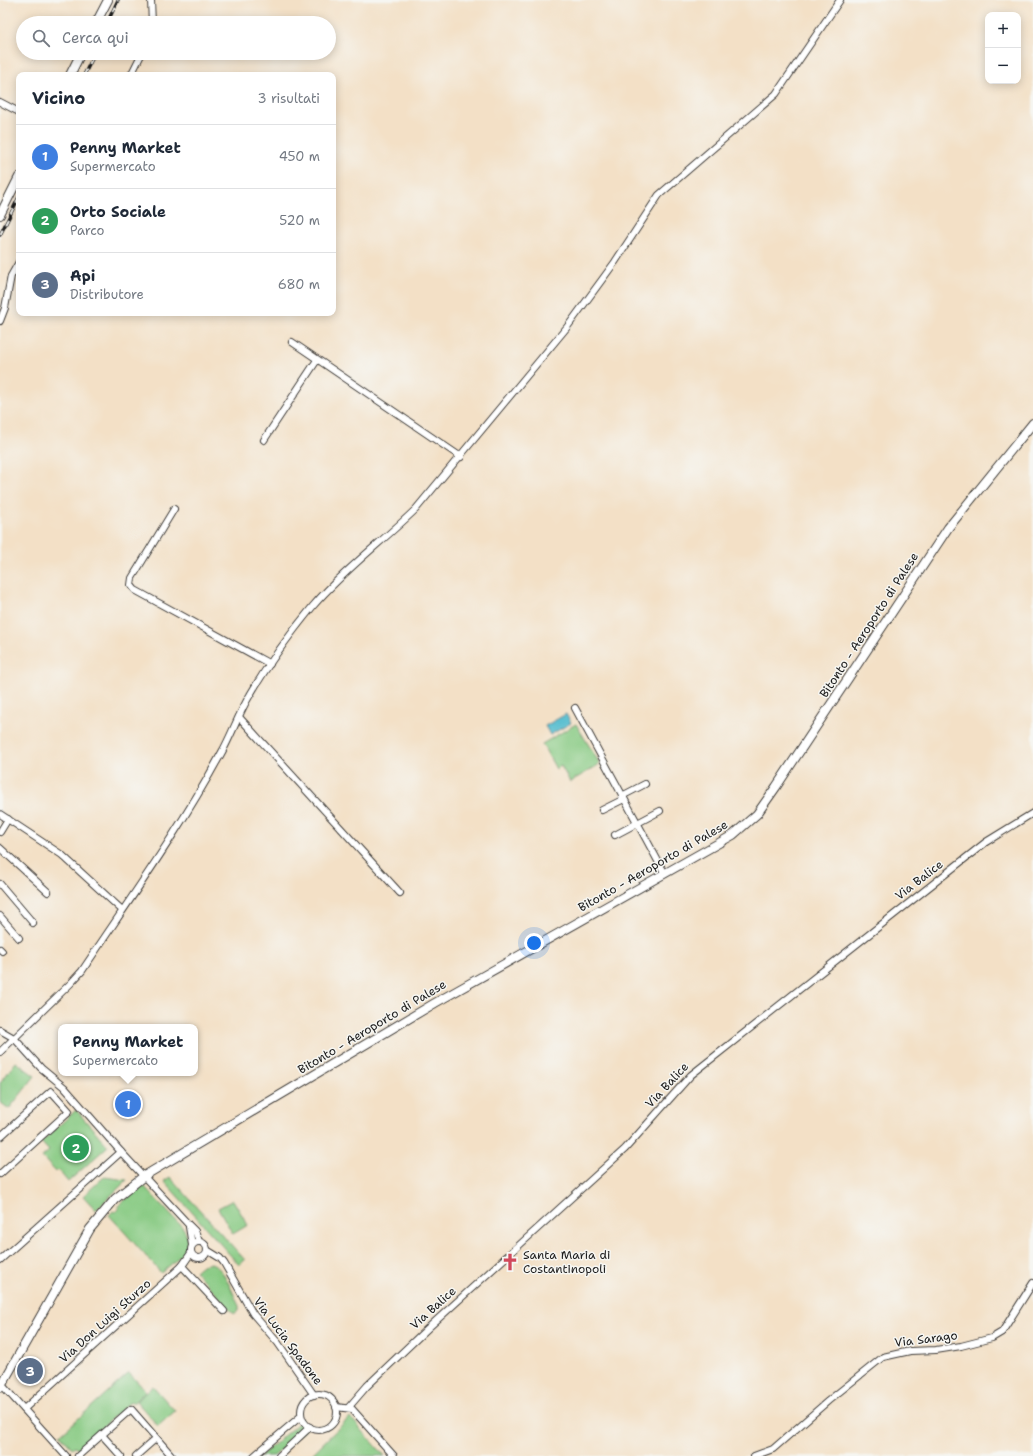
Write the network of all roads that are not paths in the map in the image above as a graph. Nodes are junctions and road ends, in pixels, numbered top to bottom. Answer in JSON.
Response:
{"nodes":[{"id":1,"x":108,"y":0,"type":"edge"},
{"id":2,"x":151,"y":0,"type":"edge"},
{"id":3,"x":840,"y":0,"type":"edge"},
{"id":4,"x":100,"y":16,"type":"edge"},
{"id":5,"x":152,"y":16,"type":"edge"},
{"id":6,"x":78,"y":60,"type":"edge"},
{"id":7,"x":138,"y":60,"type":"edge"},
{"id":8,"x":72,"y":72,"type":"edge"},
{"id":9,"x":132,"y":72,"type":"edge"},
{"id":10,"x":0,"y":102,"type":"edge"},
{"id":11,"x":16,"y":110,"type":"edge"},
{"id":12,"x":16,"y":183,"type":"edge"},
{"id":13,"x":0,"y":215,"type":"edge"},
{"id":14,"x":16,"y":267,"type":"edge"},
{"id":15,"x":0,"y":321,"type":"edge"},
{"id":16,"x":292,"y":342,"type":"dead end"},
{"id":17,"x":316,"y":360,"type":"junction"},
{"id":18,"x":1033,"y":423,"type":"edge"},
{"id":19,"x":264,"y":440,"type":"dead end"},
{"id":20,"x":461,"y":457,"type":"junction"},
{"id":21,"x":174,"y":509,"type":"dead end"},
{"id":22,"x":270,"y":664,"type":"junction"},
{"id":23,"x":575,"y":708,"type":"dead end"},
{"id":24,"x":239,"y":717,"type":"junction"},
{"id":25,"x":645,"y":784,"type":"dead end"},
{"id":26,"x":623,"y":798,"type":"junction"},
{"id":27,"x":602,"y":810,"type":"dead end"},
{"id":28,"x":660,"y":811,"type":"dead end"},
{"id":29,"x":1033,"y":813,"type":"edge"},
{"id":30,"x":0,"y":814,"type":"edge"},
{"id":31,"x":8,"y":819,"type":"junction"},
{"id":32,"x":637,"y":823,"type":"junction"},
{"id":33,"x":0,"y":832,"type":"edge"},
{"id":34,"x":615,"y":835,"type":"dead end"},
{"id":35,"x":0,"y":848,"type":"edge"},
{"id":36,"x":665,"y":874,"type":"junction"},
{"id":37,"x":0,"y":884,"type":"edge"},
{"id":38,"x":48,"y":892,"type":"dead end"},
{"id":39,"x":400,"y":893,"type":"dead end"},
{"id":40,"x":122,"y":910,"type":"junction"},
{"id":41,"x":0,"y":916,"type":"edge"},
{"id":42,"x":33,"y":923,"type":"dead end"},
{"id":43,"x":19,"y":938,"type":"dead end"},
{"id":44,"x":0,"y":1030,"type":"edge"},
{"id":45,"x":14,"y":1038,"type":"junction"},
{"id":46,"x":0,"y":1052,"type":"edge"},
{"id":47,"x":1,"y":1134,"type":"edge"},
{"id":48,"x":121,"y":1152,"type":"junction"},
{"id":49,"x":0,"y":1174,"type":"edge"},
{"id":50,"x":144,"y":1176,"type":"junction"},
{"id":51,"x":188,"y":1224,"type":"junction"},
{"id":52,"x":199,"y":1241,"type":"junction"},
{"id":53,"x":192,"y":1246,"type":"junction"},
{"id":54,"x":207,"y":1250,"type":"junction"},
{"id":55,"x":191,"y":1253,"type":"junction"},
{"id":56,"x":200,"y":1257,"type":"junction"},
{"id":57,"x":220,"y":1258,"type":"junction"},
{"id":58,"x":0,"y":1260,"type":"edge"},
{"id":59,"x":182,"y":1266,"type":"junction"},
{"id":60,"x":1033,"y":1283,"type":"edge"},
{"id":61,"x":224,"y":1311,"type":"dead end"},
{"id":62,"x":1,"y":1386,"type":"edge"},
{"id":63,"x":314,"y":1395,"type":"junction"},
{"id":64,"x":336,"y":1407,"type":"dead end"},
{"id":65,"x":348,"y":1408,"type":"junction"},
{"id":66,"x":24,"y":1409,"type":"junction"},
{"id":67,"x":301,"y":1416,"type":"junction"},
{"id":68,"x":310,"y":1427,"type":"junction"},
{"id":69,"x":102,"y":1435,"type":"junction"},
{"id":70,"x":153,"y":1441,"type":"dead end"},
{"id":71,"x":66,"y":1456,"type":"edge"},
{"id":72,"x":78,"y":1456,"type":"edge"},
{"id":73,"x":121,"y":1456,"type":"edge"},
{"id":74,"x":136,"y":1456,"type":"edge"},
{"id":75,"x":172,"y":1456,"type":"edge"},
{"id":76,"x":254,"y":1456,"type":"edge"},
{"id":77,"x":279,"y":1456,"type":"edge"},
{"id":78,"x":394,"y":1456,"type":"edge"},
{"id":79,"x":754,"y":1456,"type":"edge"}],
"edges":[{"from":1,"to":4,"type":"main road"},
{"from":2,"to":5,"type":"street"},
{"from":3,"to":20,"type":"street"},
{"from":6,"to":8,"type":"main road"},
{"from":7,"to":9,"type":"street"},
{"from":10,"to":11,"type":"street"},
{"from":12,"to":13,"type":"main road"},
{"from":14,"to":15,"type":"street"},
{"from":16,"to":17,"type":"street"},
{"from":17,"to":19,"type":"street"},
{"from":17,"to":20,"type":"street"},
{"from":18,"to":36,"type":"main road","name":"Bitonto - Aeroporto di Palese"},
{"from":20,"to":22,"type":"street"},
{"from":21,"to":22,"type":"street"},
{"from":22,"to":24,"type":"street"},
{"from":23,"to":26,"type":"street"},
{"from":24,"to":39,"type":"street"},
{"from":24,"to":40,"type":"street"},
{"from":25,"to":26,"type":"street"},
{"from":26,"to":27,"type":"street"},
{"from":26,"to":32,"type":"street"},
{"from":28,"to":32,"type":"street"},
{"from":29,"to":65,"type":"street","name":"Via Balice"},
{"from":30,"to":31,"type":"street"},
{"from":31,"to":33,"type":"street"},
{"from":31,"to":40,"type":"street"},
{"from":32,"to":34,"type":"street"},
{"from":32,"to":36,"type":"street"},
{"from":35,"to":38,"type":"street"},
{"from":36,"to":50,"type":"main road","name":"Bitonto - Aeroporto di Palese"},
{"from":37,"to":42,"type":"street"},
{"from":40,"to":45,"type":"street"},
{"from":41,"to":43,"type":"street"},
{"from":44,"to":45,"type":"street"},
{"from":45,"to":46,"type":"street"},
{"from":45,"to":48,"type":"street"},
{"from":47,"to":49,"type":"street"},
{"from":48,"to":50,"type":"street"},
{"from":48,"to":58,"type":"street"},
{"from":50,"to":51,"type":"street"},
{"from":50,"to":62,"type":"main road","name":"Bitonto - Aeroporto di Palese"},
{"from":51,"to":52,"type":"street"},
{"from":51,"to":53,"type":"street"},
{"from":52,"to":53,"type":"street"},
{"from":52,"to":54,"type":"street"},
{"from":53,"to":55,"type":"street"},
{"from":54,"to":56,"type":"street"},
{"from":54,"to":57,"type":"street"},
{"from":55,"to":56,"type":"street"},
{"from":55,"to":59,"type":"street"},
{"from":56,"to":57,"type":"street"},
{"from":56,"to":59,"type":"street"},
{"from":57,"to":63,"type":"street","name":"Via Lucia Spadone"},
{"from":59,"to":61,"type":"street"},
{"from":59,"to":66,"type":"street","name":"Via Don Luigi Sturzo"},
{"from":60,"to":79,"type":"street","name":"Via Sarago"},
{"from":62,"to":66,"type":"street"},
{"from":63,"to":67,"type":"street"},
{"from":63,"to":68,"type":"street"},
{"from":64,"to":65,"type":"street"},
{"from":65,"to":78,"type":"street"},
{"from":66,"to":71,"type":"street"},
{"from":67,"to":68,"type":"street"},
{"from":67,"to":76,"type":"street"},
{"from":68,"to":77,"type":"street"},
{"from":69,"to":72,"type":"street"},
{"from":69,"to":73,"type":"street"},
{"from":69,"to":75,"type":"street"},
{"from":70,"to":74,"type":"street"}]}
